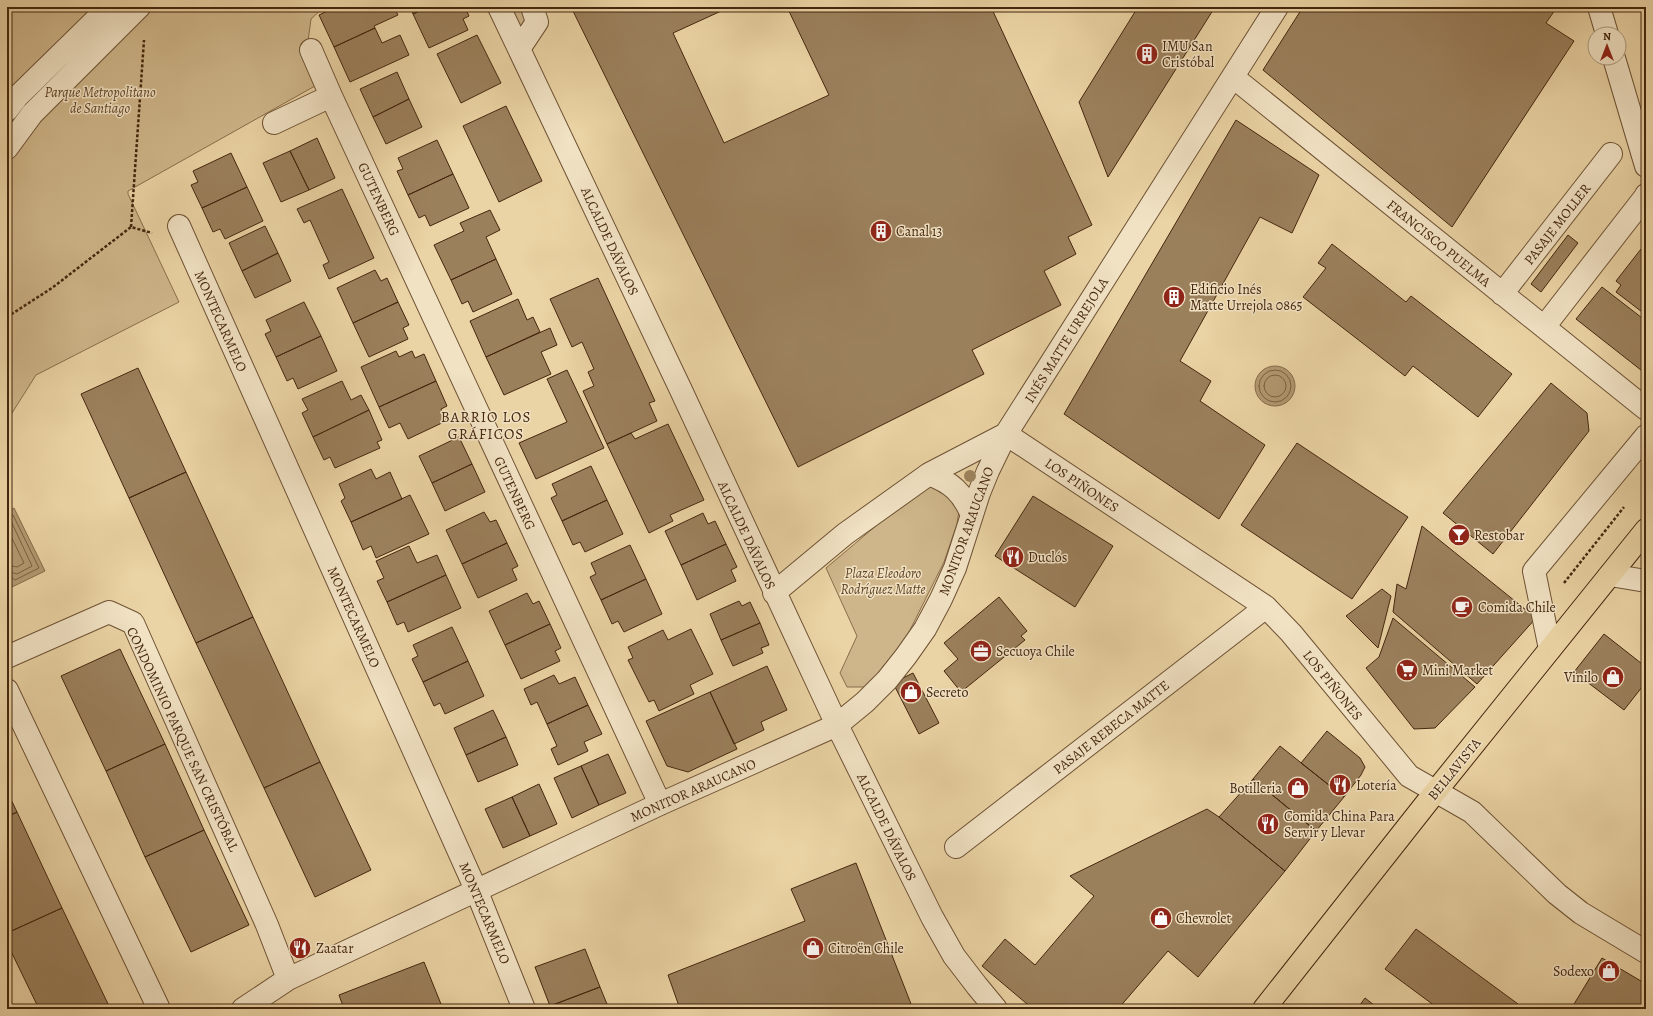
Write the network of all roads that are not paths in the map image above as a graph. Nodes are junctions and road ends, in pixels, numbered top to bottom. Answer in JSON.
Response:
{"nodes":[{"id":1,"x":108,"y":7,"type":"edge"},
{"id":2,"x":139,"y":7,"type":"edge"},
{"id":3,"x":499,"y":7,"type":"edge"},
{"id":4,"x":532,"y":7,"type":"edge"},
{"id":5,"x":1277,"y":7,"type":"edge"},
{"id":6,"x":1599,"y":7,"type":"edge"},
{"id":7,"x":1605,"y":26,"type":"edge"},
{"id":8,"x":519,"y":49,"type":"junction"},
{"id":9,"x":311,"y":50,"type":"dead end"},
{"id":10,"x":1616,"y":66,"type":"edge"},
{"id":11,"x":1233,"y":77,"type":"junction"},
{"id":12,"x":331,"y":96,"type":"junction"},
{"id":13,"x":7,"y":110,"type":"edge"},
{"id":14,"x":274,"y":123,"type":"dead end"},
{"id":15,"x":7,"y":148,"type":"edge"},
{"id":16,"x":1611,"y":154,"type":"dead end"},
{"id":17,"x":1646,"y":166,"type":"edge"},
{"id":18,"x":1646,"y":195,"type":"edge"},
{"id":19,"x":179,"y":226,"type":"dead end"},
{"id":20,"x":1502,"y":294,"type":"junction"},
{"id":21,"x":1544,"y":327,"type":"junction"},
{"id":22,"x":1646,"y":408,"type":"edge"},
{"id":23,"x":1006,"y":434,"type":"junction"},
{"id":24,"x":1646,"y":436,"type":"edge"},
{"id":25,"x":929,"y":474,"type":"junction"},
{"id":26,"x":972,"y":515,"type":"junction"},
{"id":27,"x":1646,"y":530,"type":"edge"},
{"id":28,"x":1610,"y":575,"type":"junction"},
{"id":29,"x":1646,"y":581,"type":"edge"},
{"id":30,"x":774,"y":593,"type":"junction"},
{"id":31,"x":1266,"y":607,"type":"junction"},
{"id":32,"x":1550,"y":649,"type":"junction"},
{"id":33,"x":7,"y":656,"type":"edge"},
{"id":34,"x":7,"y":690,"type":"edge"},
{"id":35,"x":837,"y":726,"type":"junction"},
{"id":36,"x":1436,"y":791,"type":"junction"},
{"id":37,"x":660,"y":804,"type":"junction"},
{"id":38,"x":956,"y":847,"type":"dead end"},
{"id":39,"x":477,"y":892,"type":"junction"},
{"id":40,"x":1646,"y":952,"type":"edge"},
{"id":41,"x":288,"y":979,"type":"junction"},
{"id":42,"x":159,"y":1009,"type":"edge"},
{"id":43,"x":243,"y":1009,"type":"edge"},
{"id":44,"x":524,"y":1009,"type":"edge"},
{"id":45,"x":996,"y":1009,"type":"edge"},
{"id":46,"x":1264,"y":1009,"type":"edge"}],
"edges":[{"from":1,"to":13,"type":"street"},
{"from":2,"to":15,"type":"street"},
{"from":3,"to":8,"type":"street","name":"ALCALDE DÁVALOS"},
{"from":4,"to":8,"type":"street"},
{"from":5,"to":11,"type":"street","name":"INÉS MATTE URREJOLA"},
{"from":6,"to":7,"type":"street"},
{"from":8,"to":30,"type":"street","name":"ALCALDE DÁVALOS"},
{"from":9,"to":12,"type":"street","name":"GUTENBERG"},
{"from":10,"to":17,"type":"street"},
{"from":11,"to":20,"type":"street","name":"FRANCISCO PUELMA"},
{"from":11,"to":23,"type":"street","name":"INÉS MATTE URREJOLA"},
{"from":12,"to":14,"type":"street"},
{"from":12,"to":37,"type":"street","name":"GUTENBERG"},
{"from":16,"to":20,"type":"street","name":"PASAJE MOLLER"},
{"from":18,"to":21,"type":"street"},
{"from":19,"to":39,"type":"street","name":"MONTECARMELO"},
{"from":20,"to":21,"type":"street","name":"FRANCISCO PUELMA"},
{"from":21,"to":22,"type":"street","name":"FRANCISCO PUELMA"},
{"from":23,"to":25,"type":"street"},
{"from":23,"to":26,"type":"street","name":"MONITOR ARAUCANO"},
{"from":23,"to":31,"type":"street","name":"LOS PIÑONES"},
{"from":24,"to":32,"type":"street"},
{"from":25,"to":26,"type":"street"},
{"from":25,"to":30,"type":"street"},
{"from":26,"to":35,"type":"street","name":"MONITOR ARAUCANO"},
{"from":27,"to":28,"type":"main road","name":"BELLAVISTA"},
{"from":28,"to":29,"type":"street"},
{"from":28,"to":32,"type":"main road","name":"BELLAVISTA"},
{"from":30,"to":35,"type":"street","name":"ALCALDE DÁVALOS"},
{"from":31,"to":36,"type":"street","name":"LOS PIÑONES"},
{"from":31,"to":38,"type":"street","name":"PASAJE REBECA MATTE"},
{"from":32,"to":36,"type":"main road","name":"BELLAVISTA"},
{"from":33,"to":41,"type":"street","name":"CONDOMINIO PARQUE SAN CRISTÓBAL"},
{"from":34,"to":42,"type":"street"},
{"from":35,"to":37,"type":"street","name":"MONITOR ARAUCANO"},
{"from":35,"to":45,"type":"street","name":"ALCALDE DÁVALOS"},
{"from":36,"to":40,"type":"street","name":"LOS PIÑONES"},
{"from":36,"to":46,"type":"main road","name":"BELLAVISTA"},
{"from":37,"to":39,"type":"street","name":"MONITOR ARAUCANO"},
{"from":39,"to":41,"type":"street","name":"MONITOR ARAUCANO"},
{"from":39,"to":44,"type":"street","name":"MONTECARMELO"},
{"from":41,"to":43,"type":"street","name":"MONITOR ARAUCANO"}]}
